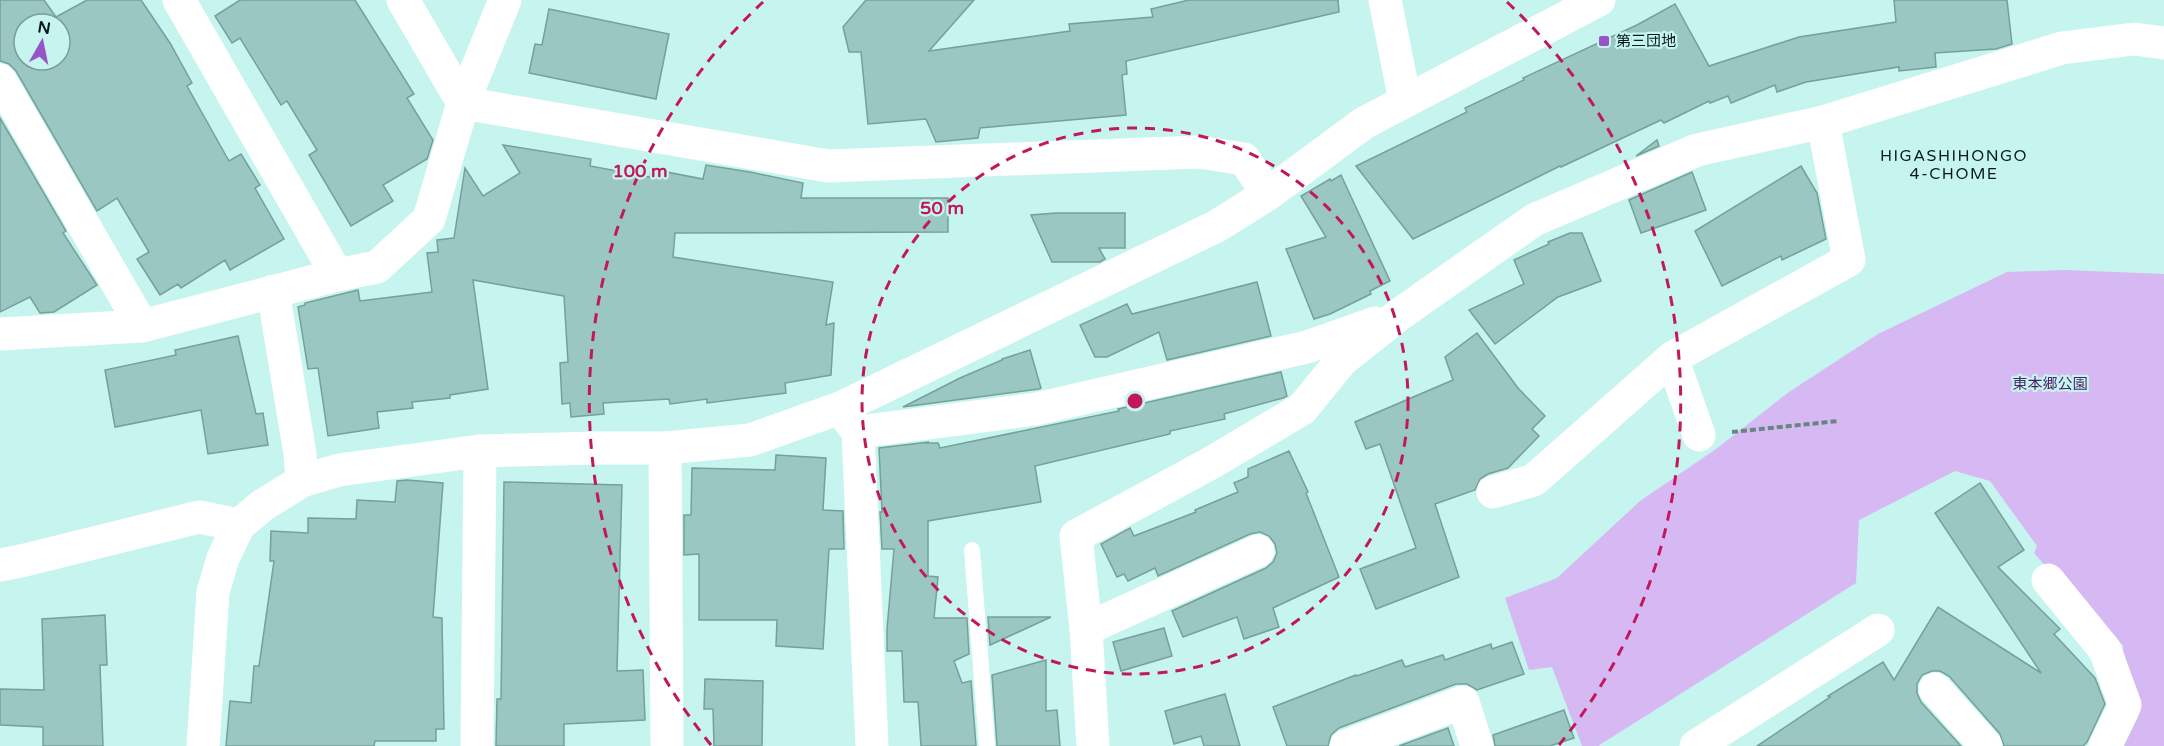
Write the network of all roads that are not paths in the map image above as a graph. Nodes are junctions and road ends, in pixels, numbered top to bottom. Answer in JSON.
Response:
{"nodes":[{"id":1,"x":179,"y":0,"type":"edge"},
{"id":2,"x":403,"y":0,"type":"edge"},
{"id":3,"x":505,"y":0,"type":"edge"},
{"id":4,"x":1385,"y":0,"type":"edge"},
{"id":5,"x":1599,"y":0,"type":"edge"},
{"id":6,"x":2164,"y":43,"type":"edge"},
{"id":7,"x":0,"y":80,"type":"edge"},
{"id":8,"x":1405,"y":101,"type":"junction"},
{"id":9,"x":463,"y":103,"type":"junction"},
{"id":10,"x":1822,"y":123,"type":"junction"},
{"id":11,"x":1268,"y":194,"type":"junction"},
{"id":12,"x":337,"y":275,"type":"junction"},
{"id":13,"x":273,"y":291,"type":"junction"},
{"id":14,"x":1400,"y":314,"type":"junction"},
{"id":15,"x":142,"y":326,"type":"junction"},
{"id":16,"x":0,"y":334,"type":"edge"},
{"id":17,"x":1672,"y":358,"type":"junction"},
{"id":18,"x":849,"y":420,"type":"junction"},
{"id":19,"x":1699,"y":435,"type":"road end"},
{"id":20,"x":665,"y":448,"type":"junction"},
{"id":21,"x":480,"y":451,"type":"junction"},
{"id":22,"x":302,"y":481,"type":"junction"},
{"id":23,"x":1493,"y":492,"type":"dead end"},
{"id":24,"x":239,"y":525,"type":"junction"},
{"id":25,"x":972,"y":550,"type":"dead end"},
{"id":26,"x":1258,"y":551,"type":"dead end"},
{"id":27,"x":0,"y":564,"type":"edge"},
{"id":28,"x":2048,"y":580,"type":"dead end"},
{"id":29,"x":1086,"y":629,"type":"junction"},
{"id":30,"x":1878,"y":630,"type":"dead end"},
{"id":31,"x":1935,"y":689,"type":"dead end"},
{"id":32,"x":202,"y":746,"type":"edge"},
{"id":33,"x":477,"y":746,"type":"edge"},
{"id":34,"x":667,"y":746,"type":"edge"},
{"id":35,"x":872,"y":746,"type":"edge"},
{"id":36,"x":987,"y":746,"type":"edge"},
{"id":37,"x":1093,"y":746,"type":"edge"},
{"id":38,"x":1346,"y":746,"type":"edge"},
{"id":39,"x":1477,"y":746,"type":"edge"},
{"id":40,"x":1695,"y":746,"type":"edge"},
{"id":41,"x":1986,"y":746,"type":"edge"},
{"id":42,"x":2104,"y":746,"type":"edge"}],
"edges":[{"from":1,"to":12,"type":"street"},
{"from":2,"to":9,"type":"street"},
{"from":3,"to":9,"type":"street"},
{"from":4,"to":8,"type":"street"},
{"from":5,"to":8,"type":"street"},
{"from":6,"to":10,"type":"street"},
{"from":7,"to":15,"type":"street"},
{"from":8,"to":11,"type":"street"},
{"from":9,"to":11,"type":"street"},
{"from":9,"to":12,"type":"street"},
{"from":10,"to":14,"type":"street"},
{"from":10,"to":17,"type":"street"},
{"from":11,"to":18,"type":"street"},
{"from":12,"to":13,"type":"street"},
{"from":13,"to":15,"type":"street"},
{"from":13,"to":22,"type":"street"},
{"from":14,"to":18,"type":"street"},
{"from":14,"to":29,"type":"street"},
{"from":15,"to":16,"type":"street"},
{"from":17,"to":19,"type":"street"},
{"from":17,"to":23,"type":"street"},
{"from":18,"to":20,"type":"street"},
{"from":18,"to":35,"type":"street"},
{"from":20,"to":21,"type":"street"},
{"from":20,"to":34,"type":"street"},
{"from":21,"to":22,"type":"street"},
{"from":21,"to":33,"type":"street"},
{"from":22,"to":24,"type":"street"},
{"from":24,"to":27,"type":"street"},
{"from":24,"to":32,"type":"street"},
{"from":25,"to":36,"type":"lane"},
{"from":26,"to":29,"type":"street"},
{"from":28,"to":42,"type":"street"},
{"from":29,"to":37,"type":"street"},
{"from":30,"to":40,"type":"street"},
{"from":31,"to":41,"type":"street"},
{"from":38,"to":39,"type":"street"}]}
